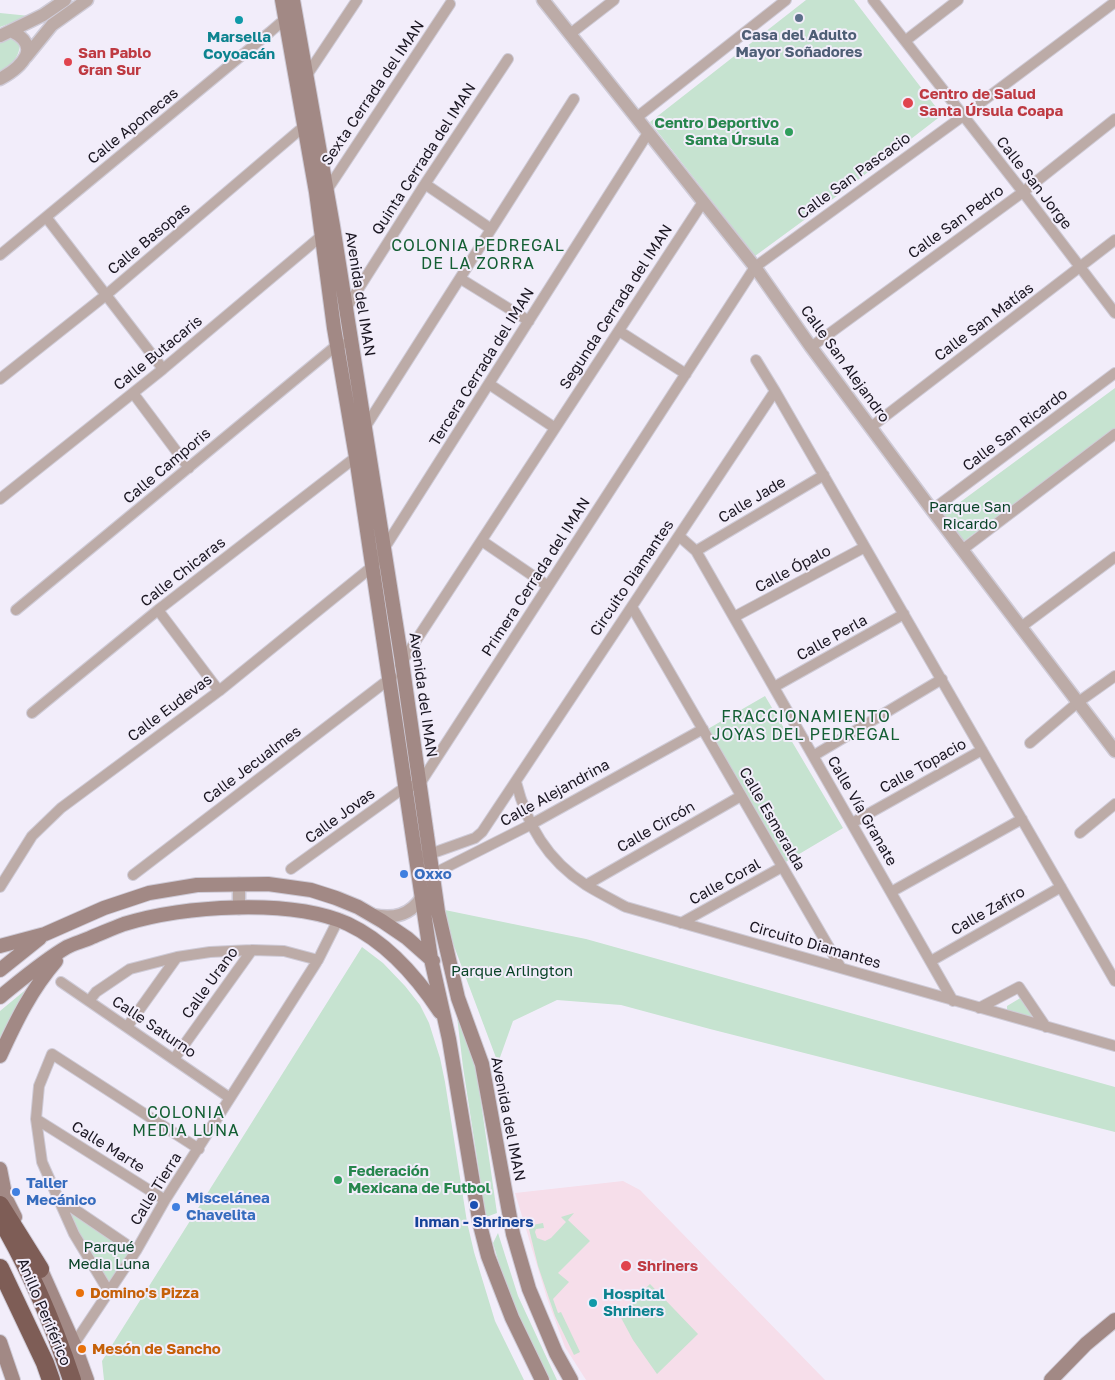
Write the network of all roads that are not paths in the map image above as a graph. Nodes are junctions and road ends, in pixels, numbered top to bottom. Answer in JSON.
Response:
{"nodes":[{"id":1,"x":65,"y":0,"type":"edge"},
{"id":2,"x":87,"y":0,"type":"edge"},
{"id":3,"x":282,"y":0,"type":"edge"},
{"id":4,"x":292,"y":0,"type":"edge"},
{"id":5,"x":357,"y":0,"type":"edge"},
{"id":6,"x":543,"y":0,"type":"edge"},
{"id":7,"x":614,"y":0,"type":"edge"},
{"id":8,"x":786,"y":0,"type":"edge"},
{"id":9,"x":873,"y":0,"type":"edge"},
{"id":10,"x":958,"y":0,"type":"edge"},
{"id":11,"x":1115,"y":2,"type":"edge"},
{"id":12,"x":450,"y":4,"type":"dead end"},
{"id":13,"x":285,"y":18,"type":"junction"},
{"id":14,"x":6,"y":33,"type":"edge"},
{"id":15,"x":570,"y":34,"type":"junction"},
{"id":16,"x":905,"y":41,"type":"junction"},
{"id":17,"x":26,"y":57,"type":"junction"},
{"id":18,"x":508,"y":59,"type":"dead end"},
{"id":19,"x":301,"y":76,"type":"junction"},
{"id":20,"x":0,"y":79,"type":"edge"},
{"id":21,"x":574,"y":99,"type":"dead end"},
{"id":22,"x":963,"y":116,"type":"junction"},
{"id":23,"x":636,"y":118,"type":"junction"},
{"id":24,"x":1115,"y":119,"type":"edge"},
{"id":25,"x":309,"y":122,"type":"junction"},
{"id":26,"x":648,"y":133,"type":"junction"},
{"id":27,"x":424,"y":184,"type":"junction"},
{"id":28,"x":321,"y":191,"type":"junction"},
{"id":29,"x":1023,"y":192,"type":"junction"},
{"id":30,"x":703,"y":202,"type":"junction"},
{"id":31,"x":46,"y":217,"type":"junction"},
{"id":32,"x":491,"y":229,"type":"junction"},
{"id":33,"x":327,"y":231,"type":"junction"},
{"id":34,"x":1115,"y":240,"type":"edge"},
{"id":35,"x":0,"y":255,"type":"edge"},
{"id":36,"x":756,"y":267,"type":"junction"},
{"id":37,"x":1080,"y":267,"type":"junction"},
{"id":38,"x":461,"y":278,"type":"junction"},
{"id":39,"x":106,"y":295,"type":"junction"},
{"id":40,"x":345,"y":310,"type":"junction"},
{"id":41,"x":1115,"y":313,"type":"edge"},
{"id":42,"x":529,"y":321,"type":"junction"},
{"id":43,"x":334,"y":328,"type":"junction"},
{"id":44,"x":619,"y":330,"type":"junction"},
{"id":45,"x":344,"y":344,"type":"junction"},
{"id":46,"x":812,"y":347,"type":"junction"},
{"id":47,"x":756,"y":360,"type":"dead end"},
{"id":48,"x":163,"y":369,"type":"junction"},
{"id":49,"x":1115,"y":373,"type":"edge"},
{"id":50,"x":686,"y":374,"type":"junction"},
{"id":51,"x":0,"y":379,"type":"edge"},
{"id":52,"x":489,"y":384,"type":"junction"},
{"id":53,"x":775,"y":390,"type":"junction"},
{"id":54,"x":133,"y":393,"type":"junction"},
{"id":55,"x":871,"y":427,"type":"junction"},
{"id":56,"x":555,"y":428,"type":"junction"},
{"id":57,"x":358,"y":430,"type":"junction"},
{"id":58,"x":1115,"y":434,"type":"edge"},
{"id":59,"x":362,"y":456,"type":"junction"},
{"id":60,"x":189,"y":468,"type":"junction"},
{"id":61,"x":824,"y":475,"type":"junction"},
{"id":62,"x":0,"y":499,"type":"edge"},
{"id":63,"x":932,"y":510,"type":"junction"},
{"id":64,"x":679,"y":536,"type":"junction"},
{"id":65,"x":482,"y":542,"type":"junction"},
{"id":66,"x":865,"y":547,"type":"junction"},
{"id":67,"x":384,"y":549,"type":"junction"},
{"id":68,"x":962,"y":550,"type":"junction"},
{"id":69,"x":696,"y":551,"type":"junction"},
{"id":70,"x":1115,"y":558,"type":"edge"},
{"id":71,"x":373,"y":566,"type":"junction"},
{"id":72,"x":548,"y":586,"type":"junction"},
{"id":73,"x":632,"y":607,"type":"junction"},
{"id":74,"x":16,"y":610,"type":"dead end"},
{"id":75,"x":158,"y":610,"type":"junction"},
{"id":76,"x":904,"y":614,"type":"junction"},
{"id":77,"x":734,"y":617,"type":"junction"},
{"id":78,"x":1021,"y":627,"type":"junction"},
{"id":79,"x":402,"y":662,"type":"junction"},
{"id":80,"x":1115,"y":676,"type":"edge"},
{"id":81,"x":942,"y":679,"type":"junction"},
{"id":82,"x":390,"y":680,"type":"junction"},
{"id":83,"x":774,"y":687,"type":"junction"},
{"id":84,"x":219,"y":691,"type":"junction"},
{"id":85,"x":1077,"y":704,"type":"junction"},
{"id":86,"x":32,"y":713,"type":"dead end"},
{"id":87,"x":702,"y":729,"type":"junction"},
{"id":88,"x":1030,"y":743,"type":"dead end"},
{"id":89,"x":982,"y":750,"type":"junction"},
{"id":90,"x":1115,"y":751,"type":"edge"},
{"id":91,"x":813,"y":756,"type":"junction"},
{"id":92,"x":516,"y":782,"type":"junction"},
{"id":93,"x":412,"y":786,"type":"junction"},
{"id":94,"x":741,"y":796,"type":"junction"},
{"id":95,"x":1115,"y":804,"type":"edge"},
{"id":96,"x":1022,"y":819,"type":"junction"},
{"id":97,"x":852,"y":824,"type":"junction"},
{"id":98,"x":530,"y":825,"type":"junction"},
{"id":99,"x":1080,"y":833,"type":"dead end"},
{"id":100,"x":475,"y":838,"type":"junction"},
{"id":101,"x":480,"y":850,"type":"junction"},
{"id":102,"x":423,"y":857,"type":"junction"},
{"id":103,"x":782,"y":867,"type":"junction"},
{"id":104,"x":291,"y":869,"type":"dead end"},
{"id":105,"x":133,"y":875,"type":"dead end"},
{"id":106,"x":426,"y":878,"type":"junction"},
{"id":107,"x":238,"y":884,"type":"junction"},
{"id":108,"x":586,"y":885,"type":"junction"},
{"id":109,"x":0,"y":887,"type":"edge"},
{"id":110,"x":1061,"y":887,"type":"junction"},
{"id":111,"x":891,"y":892,"type":"junction"},
{"id":112,"x":422,"y":898,"type":"junction"},
{"id":113,"x":239,"y":908,"type":"junction"},
{"id":114,"x":372,"y":915,"type":"junction"},
{"id":115,"x":338,"y":920,"type":"junction"},
{"id":116,"x":681,"y":923,"type":"junction"},
{"id":117,"x":45,"y":934,"type":"junction"},
{"id":118,"x":0,"y":946,"type":"edge"},
{"id":119,"x":68,"y":947,"type":"junction"},
{"id":120,"x":252,"y":950,"type":"junction"},
{"id":121,"x":177,"y":957,"type":"junction"},
{"id":122,"x":431,"y":959,"type":"junction"},
{"id":123,"x":318,"y":960,"type":"junction"},
{"id":124,"x":931,"y":961,"type":"junction"},
{"id":125,"x":841,"y":968,"type":"junction"},
{"id":126,"x":0,"y":970,"type":"edge"},
{"id":127,"x":1115,"y":981,"type":"edge"},
{"id":128,"x":61,"y":982,"type":"dead end"},
{"id":129,"x":0,"y":997,"type":"edge"},
{"id":130,"x":458,"y":998,"type":"junction"},
{"id":131,"x":89,"y":1001,"type":"junction"},
{"id":132,"x":953,"y":1001,"type":"junction"},
{"id":133,"x":979,"y":1008,"type":"junction"},
{"id":134,"x":445,"y":1021,"type":"junction"},
{"id":135,"x":127,"y":1027,"type":"junction"},
{"id":136,"x":1046,"y":1027,"type":"junction"},
{"id":137,"x":1115,"y":1046,"type":"edge"},
{"id":138,"x":0,"y":1056,"type":"edge"},
{"id":139,"x":174,"y":1059,"type":"junction"},
{"id":140,"x":230,"y":1098,"type":"junction"},
{"id":141,"x":36,"y":1119,"type":"junction"},
{"id":142,"x":198,"y":1149,"type":"junction"},
{"id":143,"x":0,"y":1169,"type":"edge"},
{"id":144,"x":2,"y":1195,"type":"edge"},
{"id":145,"x":57,"y":1197,"type":"junction"},
{"id":146,"x":165,"y":1200,"type":"junction"},
{"id":147,"x":0,"y":1218,"type":"edge"},
{"id":148,"x":0,"y":1242,"type":"edge"},
{"id":149,"x":136,"y":1251,"type":"junction"},
{"id":150,"x":0,"y":1268,"type":"edge"},
{"id":151,"x":40,"y":1269,"type":"joint"},
{"id":152,"x":0,"y":1288,"type":"edge"},
{"id":153,"x":109,"y":1292,"type":"junction"},
{"id":154,"x":1115,"y":1320,"type":"edge"},
{"id":155,"x":0,"y":1342,"type":"edge"},
{"id":156,"x":74,"y":1344,"type":"junction"},
{"id":157,"x":0,"y":1372,"type":"edge"},
{"id":158,"x":9,"y":1380,"type":"edge"},
{"id":159,"x":13,"y":1380,"type":"edge"},
{"id":160,"x":41,"y":1380,"type":"edge"},
{"id":161,"x":50,"y":1380,"type":"edge"},
{"id":162,"x":63,"y":1380,"type":"edge"},
{"id":163,"x":72,"y":1380,"type":"edge"},
{"id":164,"x":87,"y":1380,"type":"edge"},
{"id":165,"x":542,"y":1380,"type":"edge"},
{"id":166,"x":571,"y":1380,"type":"edge"},
{"id":167,"x":1050,"y":1380,"type":"edge"}],
"edges":[{"from":1,"to":14,"type":"street"},
{"from":2,"to":17,"type":"street"},
{"from":3,"to":13,"type":"main road","name":"Avenida del IMAN"},
{"from":4,"to":13,"type":"street"},
{"from":4,"to":19,"type":"main road","name":"Avenida del IMAN"},
{"from":5,"to":19,"type":"street"},
{"from":6,"to":15,"type":"street","name":"Calle San Alejandro"},
{"from":7,"to":15,"type":"street"},
{"from":8,"to":23,"type":"street"},
{"from":9,"to":16,"type":"street","name":"Calle San Jorge"},
{"from":10,"to":16,"type":"street"},
{"from":11,"to":22,"type":"street","name":"Calle San Pascacio"},
{"from":12,"to":28,"type":"street","name":"Sexta Cerrada del IMAN"},
{"from":13,"to":19,"type":"main road","name":"Avenida del IMAN"},
{"from":13,"to":31,"type":"street","name":"Calle Aponecas"},
{"from":14,"to":17,"type":"street"},
{"from":15,"to":23,"type":"street","name":"Calle San Alejandro"},
{"from":16,"to":22,"type":"street","name":"Calle San Jorge"},
{"from":17,"to":20,"type":"street"},
{"from":18,"to":27,"type":"street","name":"Quinta Cerrada del IMAN"},
{"from":19,"to":25,"type":"main road","name":"Avenida del IMAN"},
{"from":21,"to":32,"type":"street"},
{"from":22,"to":29,"type":"street","name":"Calle San Jorge"},
{"from":22,"to":36,"type":"street","name":"Calle San Pascacio"},
{"from":23,"to":26,"type":"street","name":"Calle San Alejandro"},
{"from":24,"to":29,"type":"street","name":"Calle San Pedro"},
{"from":25,"to":28,"type":"main road","name":"Avenida del IMAN"},
{"from":25,"to":39,"type":"street","name":"Calle Basopas"},
{"from":26,"to":30,"type":"street","name":"Calle San Alejandro"},
{"from":26,"to":42,"type":"street","name":"Tercera Cerrada del IMAN"},
{"from":27,"to":32,"type":"street"},
{"from":27,"to":40,"type":"street","name":"Quinta Cerrada del IMAN"},
{"from":28,"to":33,"type":"main road","name":"Avenida del IMAN"},
{"from":29,"to":37,"type":"street","name":"Calle San Jorge"},
{"from":29,"to":46,"type":"street","name":"Calle San Pedro"},
{"from":30,"to":36,"type":"street","name":"Calle San Alejandro"},
{"from":30,"to":44,"type":"street","name":"Segunda Cerrada del IMAN"},
{"from":31,"to":35,"type":"street","name":"Calle Aponecas"},
{"from":31,"to":39,"type":"street"},
{"from":32,"to":38,"type":"street"},
{"from":33,"to":40,"type":"main road","name":"Avenida del IMAN"},
{"from":33,"to":43,"type":"main road","name":"Avenida del IMAN"},
{"from":33,"to":48,"type":"street","name":"Calle Butacaris"},
{"from":34,"to":37,"type":"street","name":"Calle San Matías"},
{"from":36,"to":46,"type":"street","name":"Calle San Alejandro"},
{"from":36,"to":50,"type":"street","name":"Primera Cerrada del IMAN"},
{"from":37,"to":41,"type":"street","name":"Calle San Jorge"},
{"from":37,"to":55,"type":"street","name":"Calle San Matías"},
{"from":38,"to":42,"type":"street"},
{"from":38,"to":57,"type":"street"},
{"from":39,"to":48,"type":"street"},
{"from":39,"to":51,"type":"street","name":"Calle Basopas"},
{"from":40,"to":43,"type":"street","name":"Quinta Cerrada del IMAN"},
{"from":40,"to":45,"type":"main road","name":"Avenida del IMAN"},
{"from":42,"to":52,"type":"street","name":"Tercera Cerrada del IMAN"},
{"from":43,"to":45,"type":"main road","name":"Avenida del IMAN"},
{"from":44,"to":50,"type":"street"},
{"from":44,"to":56,"type":"street","name":"Segunda Cerrada del IMAN"},
{"from":45,"to":57,"type":"main road","name":"Avenida del IMAN"},
{"from":45,"to":60,"type":"street","name":"Calle Camporis"},
{"from":46,"to":55,"type":"street","name":"Calle San Alejandro"},
{"from":47,"to":53,"type":"street"},
{"from":48,"to":54,"type":"street","name":"Calle Butacaris"},
{"from":49,"to":63,"type":"street","name":"Calle San Ricardo"},
{"from":50,"to":72,"type":"street","name":"Primera Cerrada del IMAN"},
{"from":52,"to":56,"type":"street"},
{"from":52,"to":67,"type":"street","name":"Tercera Cerrada del IMAN"},
{"from":53,"to":61,"type":"street"},
{"from":53,"to":64,"type":"street","name":"Circuito Diamantes"},
{"from":54,"to":60,"type":"street"},
{"from":54,"to":62,"type":"street","name":"Calle Butacaris"},
{"from":55,"to":63,"type":"street","name":"Calle San Alejandro"},
{"from":56,"to":65,"type":"street","name":"Segunda Cerrada del IMAN"},
{"from":57,"to":59,"type":"main road","name":"Avenida del IMAN"},
{"from":58,"to":68,"type":"street"},
{"from":59,"to":67,"type":"main road","name":"Avenida del IMAN"},
{"from":59,"to":71,"type":"main road","name":"Avenida del IMAN"},
{"from":59,"to":75,"type":"street","name":"Calle Chicaras"},
{"from":60,"to":74,"type":"street","name":"Calle Camporis"},
{"from":61,"to":66,"type":"street"},
{"from":61,"to":69,"type":"street","name":"Calle Jade"},
{"from":63,"to":68,"type":"street","name":"Calle San Alejandro"},
{"from":64,"to":69,"type":"street","name":"Calle Vía Granate"},
{"from":64,"to":73,"type":"street","name":"Circuito Diamantes"},
{"from":65,"to":72,"type":"street"},
{"from":65,"to":79,"type":"street","name":"Segunda Cerrada del IMAN"},
{"from":66,"to":76,"type":"street"},
{"from":66,"to":77,"type":"street","name":"Calle Ópalo"},
{"from":67,"to":71,"type":"street","name":"Tercera Cerrada del IMAN"},
{"from":67,"to":79,"type":"main road","name":"Avenida del IMAN"},
{"from":68,"to":78,"type":"street","name":"Calle San Alejandro"},
{"from":69,"to":77,"type":"street","name":"Calle Vía Granate"},
{"from":70,"to":78,"type":"street"},
{"from":71,"to":82,"type":"main road","name":"Avenida del IMAN"},
{"from":71,"to":84,"type":"street","name":"Calle Eudevas"},
{"from":72,"to":93,"type":"street","name":"Primera Cerrada del IMAN"},
{"from":73,"to":87,"type":"street","name":"Calle Esmeralda"},
{"from":73,"to":92,"type":"street","name":"Circuito Diamantes"},
{"from":75,"to":84,"type":"street"},
{"from":75,"to":86,"type":"street","name":"Calle Chicaras"},
{"from":76,"to":81,"type":"street"},
{"from":76,"to":83,"type":"street","name":"Calle Perla"},
{"from":77,"to":83,"type":"street","name":"Calle Vía Granate"},
{"from":78,"to":85,"type":"street","name":"Calle San Alejandro"},
{"from":79,"to":82,"type":"street","name":"Segunda Cerrada del IMAN"},
{"from":79,"to":93,"type":"main road","name":"Avenida del IMAN"},
{"from":80,"to":85,"type":"street"},
{"from":81,"to":89,"type":"street"},
{"from":81,"to":91,"type":"street"},
{"from":82,"to":93,"type":"main road","name":"Avenida del IMAN"},
{"from":82,"to":105,"type":"street","name":"Calle Jecualmes"},
{"from":83,"to":91,"type":"street","name":"Calle Vía Granate"},
{"from":84,"to":109,"type":"street","name":"Calle Eudevas"},
{"from":85,"to":88,"type":"street"},
{"from":85,"to":90,"type":"street","name":"Calle San Alejandro"},
{"from":87,"to":94,"type":"street","name":"Calle Esmeralda"},
{"from":87,"to":98,"type":"street","name":"Calle Alejandrina"},
{"from":89,"to":96,"type":"street"},
{"from":89,"to":97,"type":"street","name":"Calle Topacio"},
{"from":91,"to":97,"type":"street","name":"Calle Vía Granate"},
{"from":92,"to":98,"type":"street","name":"Circuito Diamantes"},
{"from":92,"to":100,"type":"street","name":"Calle Alejandrina"},
{"from":93,"to":102,"type":"main road","name":"Avenida del IMAN"},
{"from":93,"to":104,"type":"street","name":"Calle Jovas"},
{"from":94,"to":103,"type":"street","name":"Calle Esmeralda"},
{"from":94,"to":108,"type":"street","name":"Calle Circón"},
{"from":95,"to":99,"type":"street"},
{"from":96,"to":110,"type":"street"},
{"from":96,"to":111,"type":"street"},
{"from":97,"to":111,"type":"street","name":"Calle Vía Granate"},
{"from":98,"to":101,"type":"street","name":"Calle Alejandrina"},
{"from":98,"to":108,"type":"street","name":"Circuito Diamantes"},
{"from":100,"to":101,"type":"street"},
{"from":100,"to":102,"type":"street","name":"Calle Alejandrina"},
{"from":101,"to":106,"type":"street","name":"Calle Alejandrina"},
{"from":102,"to":106,"type":"main road","name":"Avenida del IMAN"},
{"from":103,"to":116,"type":"street","name":"Calle Coral"},
{"from":103,"to":125,"type":"street","name":"Calle Esmeralda"},
{"from":106,"to":112,"type":"main road","name":"Avenida del IMAN"},
{"from":106,"to":130,"type":"main road","name":"Avenida del IMAN"},
{"from":107,"to":113,"type":"street"},
{"from":107,"to":114,"type":"main road"},
{"from":107,"to":117,"type":"main road"},
{"from":108,"to":116,"type":"street","name":"Circuito Diamantes"},
{"from":110,"to":124,"type":"street","name":"Calle Zafiro"},
{"from":110,"to":127,"type":"street"},
{"from":111,"to":124,"type":"street","name":"Calle Vía Granate"},
{"from":112,"to":114,"type":"street"},
{"from":112,"to":122,"type":"main road","name":"Avenida del IMAN"},
{"from":113,"to":115,"type":"main road"},
{"from":113,"to":119,"type":"main road"},
{"from":114,"to":122,"type":"main road"},
{"from":115,"to":123,"type":"street","name":"Calle Tierra"},
{"from":115,"to":134,"type":"main road"},
{"from":116,"to":125,"type":"street","name":"Circuito Diamantes"},
{"from":117,"to":118,"type":"main road"},
{"from":117,"to":126,"type":"main road"},
{"from":119,"to":129,"type":"main road"},
{"from":119,"to":138,"type":"main road"},
{"from":120,"to":121,"type":"street"},
{"from":120,"to":123,"type":"street"},
{"from":120,"to":139,"type":"street","name":"Calle Urano"},
{"from":121,"to":131,"type":"street"},
{"from":121,"to":135,"type":"street"},
{"from":122,"to":130,"type":"main road"},
{"from":122,"to":134,"type":"main road","name":"Avenida del IMAN"},
{"from":123,"to":140,"type":"street","name":"Calle Tierra"},
{"from":124,"to":132,"type":"street","name":"Calle Vía Granate"},
{"from":125,"to":132,"type":"street","name":"Circuito Diamantes"},
{"from":128,"to":131,"type":"street","name":"Calle Saturno"},
{"from":130,"to":166,"type":"main road","name":"Avenida del IMAN"},
{"from":131,"to":135,"type":"street","name":"Calle Saturno"},
{"from":132,"to":133,"type":"street","name":"Circuito Diamantes"},
{"from":133,"to":136,"type":"street","name":"Circuito Diamantes"},
{"from":133,"to":136,"type":"street"},
{"from":134,"to":165,"type":"main road","name":"Avenida del IMAN"},
{"from":135,"to":139,"type":"street","name":"Calle Saturno"},
{"from":136,"to":137,"type":"street","name":"Circuito Diamantes"},
{"from":139,"to":140,"type":"street","name":"Calle Saturno"},
{"from":140,"to":142,"type":"street","name":"Calle Tierra"},
{"from":141,"to":142,"type":"street"},
{"from":141,"to":145,"type":"street"},
{"from":141,"to":146,"type":"street","name":"Calle Marte"},
{"from":142,"to":146,"type":"street","name":"Calle Tierra"},
{"from":143,"to":144,"type":"main road"},
{"from":144,"to":151,"type":"highway"},
{"from":145,"to":149,"type":"street"},
{"from":145,"to":153,"type":"street"},
{"from":146,"to":149,"type":"street","name":"Calle Tierra"},
{"from":147,"to":163,"type":"highway","name":"Anillo Periférico"},
{"from":148,"to":162,"type":"highway"},
{"from":149,"to":153,"type":"street","name":"Calle Tierra"},
{"from":150,"to":161,"type":"highway"},
{"from":151,"to":156,"type":"main road"},
{"from":152,"to":160,"type":"highway","name":"Anillo Periférico"},
{"from":153,"to":156,"type":"street","name":"Calle Tierra"},
{"from":154,"to":167,"type":"main road"},
{"from":155,"to":159,"type":"main road"},
{"from":156,"to":164,"type":"main road"},
{"from":157,"to":158,"type":"main road"}]}
